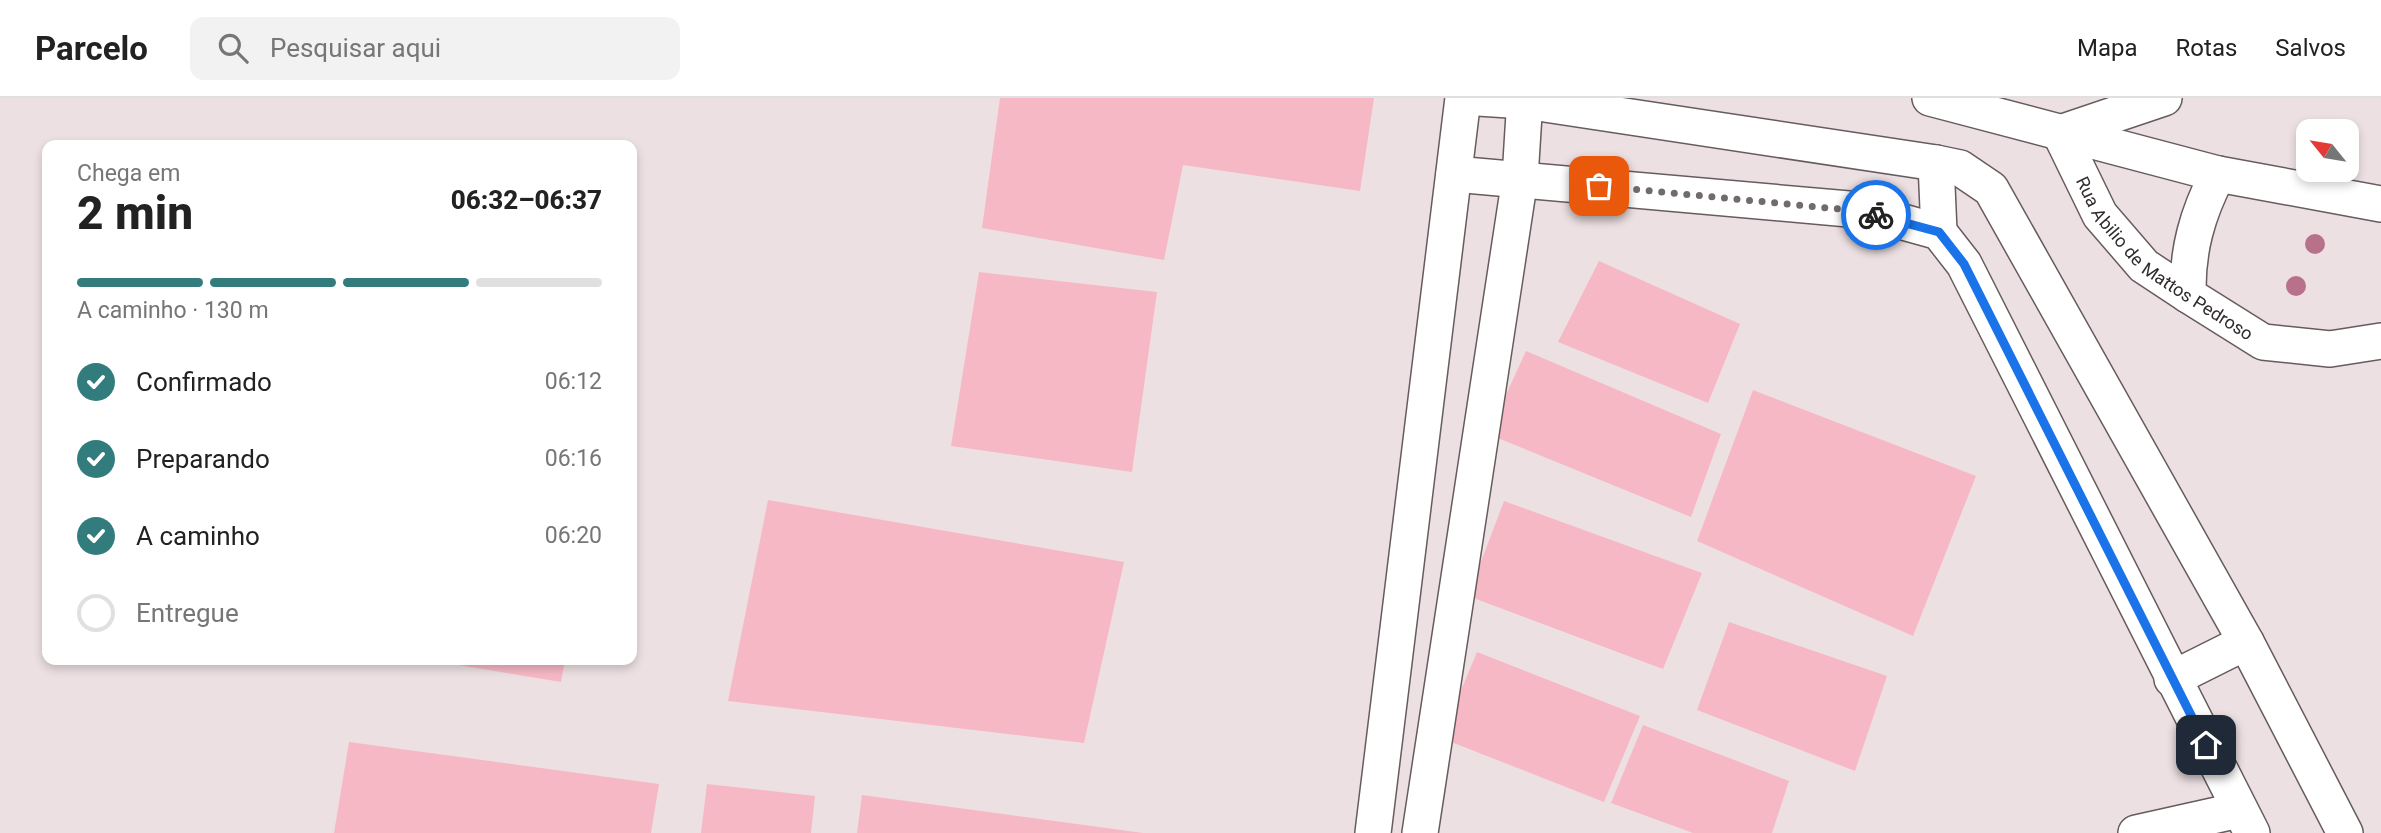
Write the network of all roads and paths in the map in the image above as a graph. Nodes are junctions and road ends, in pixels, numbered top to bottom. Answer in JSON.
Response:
{"nodes":[{"id":1,"x":1463,"y":98,"type":"edge"},
{"id":2,"x":1478,"y":98,"type":"edge"},
{"id":3,"x":1930,"y":98,"type":"edge"},
{"id":4,"x":2164,"y":98,"type":"edge"},
{"id":5,"x":1525,"y":99,"type":"edge"},
{"id":6,"x":2060,"y":133,"type":"junction"},
{"id":7,"x":1936,"y":163,"type":"junction"},
{"id":8,"x":1454,"y":174,"type":"junction"},
{"id":9,"x":2218,"y":174,"type":"junction"},
{"id":10,"x":1520,"y":178,"type":"junction"},
{"id":11,"x":2381,"y":204,"type":"edge"},
{"id":12,"x":1939,"y":232,"type":"junction"},
{"id":13,"x":2188,"y":295,"type":"junction"},
{"id":14,"x":2381,"y":341,"type":"edge"},
{"id":15,"x":2246,"y":642,"type":"junction"},
{"id":16,"x":2172,"y":679,"type":"junction"},
{"id":17,"x":2245,"y":822,"type":"edge"},
{"id":18,"x":1373,"y":833,"type":"edge"},
{"id":19,"x":1420,"y":833,"type":"edge"},
{"id":20,"x":2137,"y":833,"type":"edge"},
{"id":21,"x":2345,"y":833,"type":"edge"}],
"edges":[{"from":1,"to":8,"type":"street"},
{"from":2,"to":5,"type":"street"},
{"from":3,"to":6,"type":"street","name":"Rua Abilio de Mattos Pedroso"},
{"from":4,"to":6,"type":"street"},
{"from":5,"to":7,"type":"street"},
{"from":5,"to":10,"type":"street"},
{"from":6,"to":9,"type":"street","name":"Rua Abilio de Mattos Pedroso"},
{"from":6,"to":13,"type":"street","name":"Rua Abilio de Mattos Pedroso"},
{"from":7,"to":12,"type":"street"},
{"from":7,"to":15,"type":"street"},
{"from":8,"to":10,"type":"street"},
{"from":8,"to":18,"type":"street"},
{"from":9,"to":11,"type":"street","name":"Rua Abilio de Mattos Pedroso"},
{"from":9,"to":13,"type":"street"},
{"from":10,"to":12,"type":"street"},
{"from":10,"to":19,"type":"street"},
{"from":12,"to":16,"type":"street"},
{"from":13,"to":14,"type":"street","name":"Rua Abilio de Mattos Pedroso"},
{"from":15,"to":16,"type":"street"},
{"from":15,"to":21,"type":"street"},
{"from":16,"to":17,"type":"street"},
{"from":17,"to":20,"type":"street"}]}
